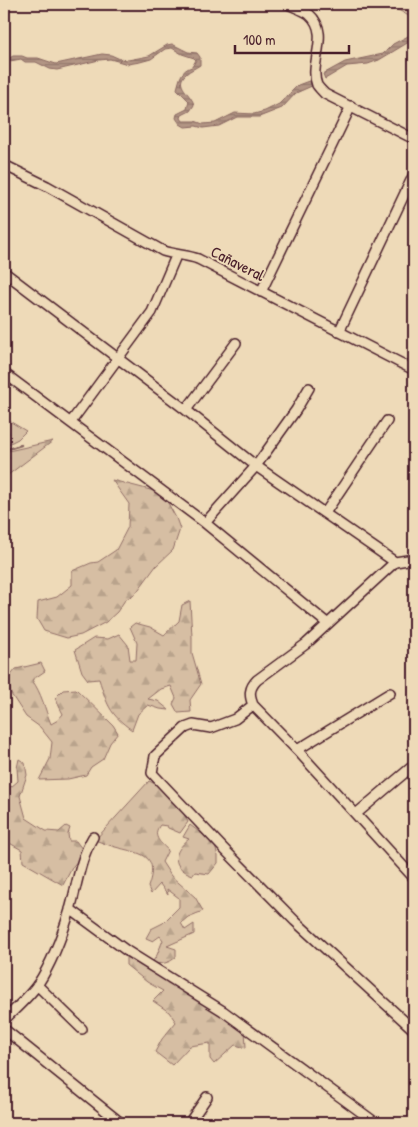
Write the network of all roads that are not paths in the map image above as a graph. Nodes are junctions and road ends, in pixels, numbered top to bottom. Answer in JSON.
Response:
{"nodes":[{"id":1,"x":288,"y":4,"type":"edge"},
{"id":2,"x":351,"y":106,"type":"junction"},
{"id":3,"x":414,"y":139,"type":"edge"},
{"id":4,"x":4,"y":165,"type":"edge"},
{"id":5,"x":414,"y":174,"type":"edge"},
{"id":6,"x":176,"y":256,"type":"junction"},
{"id":7,"x":4,"y":272,"type":"edge"},
{"id":8,"x":261,"y":292,"type":"junction"},
{"id":9,"x":339,"y":332,"type":"junction"},
{"id":10,"x":236,"y":344,"type":"dead end"},
{"id":11,"x":118,"y":359,"type":"junction"},
{"id":12,"x":414,"y":370,"type":"edge"},
{"id":13,"x":4,"y":373,"type":"edge"},
{"id":14,"x":309,"y":388,"type":"dead end"},
{"id":15,"x":186,"y":410,"type":"junction"},
{"id":16,"x":387,"y":421,"type":"dead end"},
{"id":17,"x":71,"y":422,"type":"junction"},
{"id":18,"x":256,"y":466,"type":"junction"},
{"id":19,"x":325,"y":513,"type":"junction"},
{"id":20,"x":205,"y":523,"type":"junction"},
{"id":21,"x":414,"y":559,"type":"edge"},
{"id":22,"x":395,"y":562,"type":"junction"},
{"id":23,"x":328,"y":624,"type":"junction"},
{"id":24,"x":390,"y":693,"type":"dead end"},
{"id":25,"x":253,"y":705,"type":"junction"},
{"id":26,"x":298,"y":750,"type":"junction"},
{"id":27,"x":414,"y":765,"type":"edge"},
{"id":28,"x":356,"y":814,"type":"junction"},
{"id":29,"x":93,"y":837,"type":"dead end"},
{"id":30,"x":414,"y":878,"type":"edge"},
{"id":31,"x":70,"y":909,"type":"junction"},
{"id":32,"x":37,"y":985,"type":"junction"},
{"id":33,"x":4,"y":1020,"type":"edge"},
{"id":34,"x":82,"y":1029,"type":"dead end"},
{"id":35,"x":414,"y":1030,"type":"edge"},
{"id":36,"x":6,"y":1035,"type":"edge"},
{"id":37,"x":207,"y":1097,"type":"dead end"},
{"id":38,"x":121,"y":1123,"type":"edge"},
{"id":39,"x":189,"y":1123,"type":"edge"},
{"id":40,"x":376,"y":1123,"type":"edge"}],
"edges":[{"from":1,"to":2,"type":"street"},
{"from":2,"to":3,"type":"street"},
{"from":2,"to":8,"type":"street"},
{"from":4,"to":6,"type":"street","name":"Cañaveral"},
{"from":5,"to":9,"type":"street"},
{"from":6,"to":8,"type":"street","name":"Cañaveral"},
{"from":6,"to":11,"type":"street"},
{"from":7,"to":11,"type":"street"},
{"from":8,"to":9,"type":"street","name":"Cañaveral"},
{"from":9,"to":12,"type":"street","name":"Cañaveral"},
{"from":10,"to":15,"type":"street"},
{"from":11,"to":15,"type":"street"},
{"from":11,"to":17,"type":"street"},
{"from":13,"to":17,"type":"street"},
{"from":14,"to":18,"type":"street"},
{"from":15,"to":18,"type":"street"},
{"from":16,"to":19,"type":"street"},
{"from":17,"to":20,"type":"street"},
{"from":18,"to":19,"type":"street"},
{"from":18,"to":20,"type":"street"},
{"from":19,"to":22,"type":"street"},
{"from":20,"to":23,"type":"street"},
{"from":21,"to":22,"type":"street"},
{"from":22,"to":23,"type":"street"},
{"from":23,"to":25,"type":"street"},
{"from":24,"to":26,"type":"street"},
{"from":25,"to":26,"type":"street"},
{"from":25,"to":35,"type":"street"},
{"from":26,"to":28,"type":"street"},
{"from":27,"to":28,"type":"street"},
{"from":28,"to":30,"type":"street"},
{"from":29,"to":31,"type":"street"},
{"from":31,"to":32,"type":"street"},
{"from":31,"to":40,"type":"street"},
{"from":32,"to":33,"type":"street"},
{"from":32,"to":34,"type":"street"},
{"from":36,"to":38,"type":"street"},
{"from":37,"to":39,"type":"street"}]}
